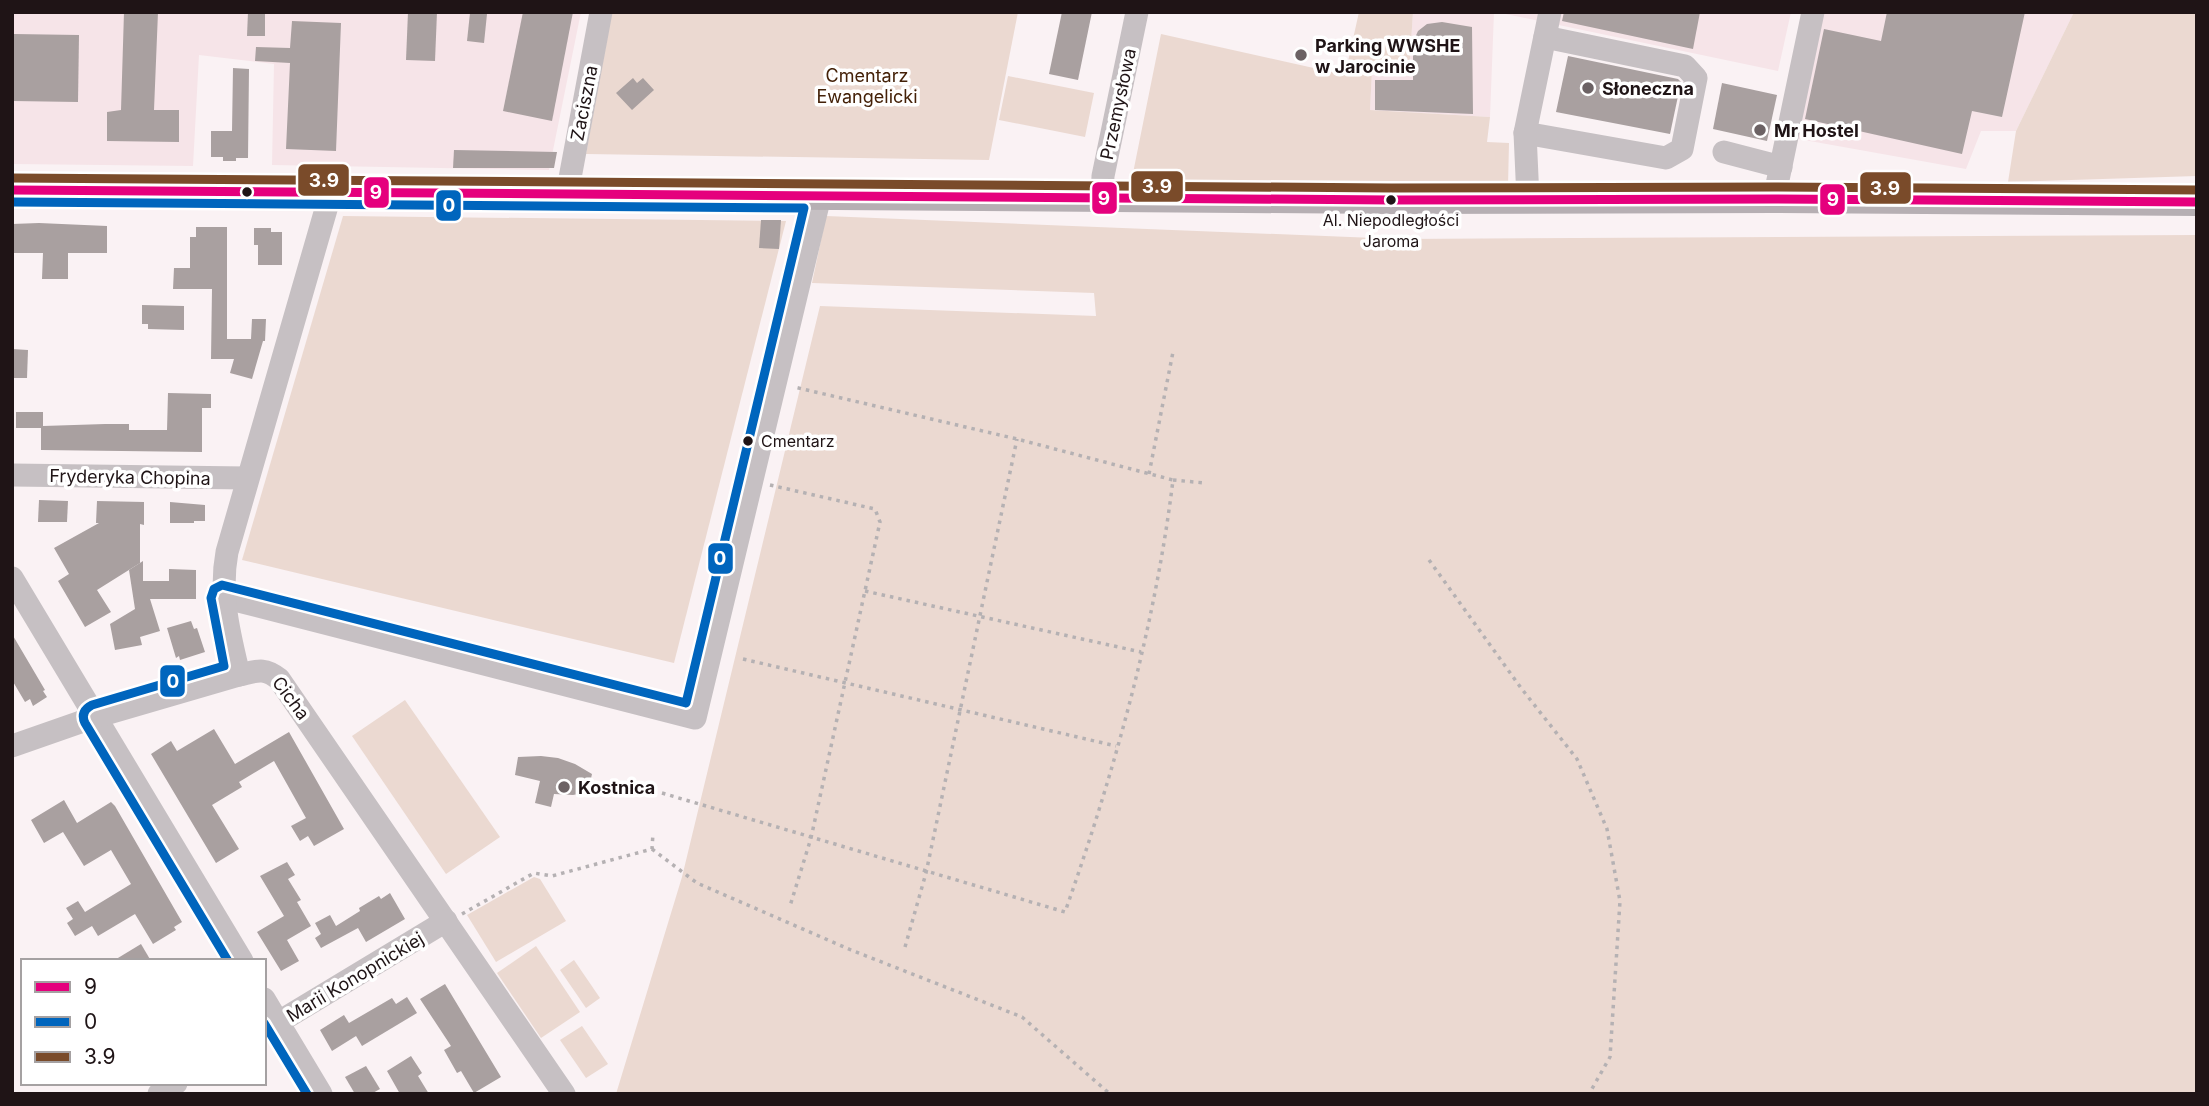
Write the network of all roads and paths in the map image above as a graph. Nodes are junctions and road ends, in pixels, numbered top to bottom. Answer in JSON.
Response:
{"nodes":[{"id":1,"x":601,"y":12,"type":"edge"},
{"id":2,"x":1137,"y":12,"type":"edge"},
{"id":3,"x":1550,"y":12,"type":"edge"},
{"id":4,"x":1813,"y":12,"type":"edge"},
{"id":5,"x":1545,"y":37,"type":"junction"},
{"id":6,"x":1525,"y":133,"type":"junction"},
{"id":7,"x":1724,"y":152,"type":"dead end"},
{"id":8,"x":1781,"y":167,"type":"junction"},
{"id":9,"x":12,"y":190,"type":"edge"},
{"id":10,"x":331,"y":192,"type":"junction"},
{"id":11,"x":567,"y":194,"type":"junction"},
{"id":12,"x":820,"y":196,"type":"junction"},
{"id":13,"x":1102,"y":197,"type":"junction"},
{"id":14,"x":1528,"y":199,"type":"junction"},
{"id":15,"x":1774,"y":199,"type":"junction"},
{"id":16,"x":2197,"y":202,"type":"edge"},
{"id":17,"x":1173,"y":352,"type":"dead end"},
{"id":18,"x":775,"y":383,"type":"junction"},
{"id":19,"x":1017,"y":439,"type":"junction"},
{"id":20,"x":1149,"y":474,"type":"junction"},
{"id":21,"x":12,"y":475,"type":"edge"},
{"id":22,"x":247,"y":478,"type":"junction"},
{"id":23,"x":1173,"y":480,"type":"junction"},
{"id":24,"x":751,"y":481,"type":"junction"},
{"id":25,"x":1205,"y":483,"type":"dead end"},
{"id":26,"x":1429,"y":560,"type":"dead end"},
{"id":27,"x":12,"y":578,"type":"edge"},
{"id":28,"x":865,"y":591,"type":"junction"},
{"id":29,"x":223,"y":597,"type":"junction"},
{"id":30,"x":980,"y":617,"type":"junction"},
{"id":31,"x":1141,"y":652,"type":"junction"},
{"id":32,"x":743,"y":659,"type":"dead end"},
{"id":33,"x":239,"y":675,"type":"junction"},
{"id":34,"x":845,"y":682,"type":"junction"},
{"id":35,"x":961,"y":709,"type":"junction"},
{"id":36,"x":95,"y":717,"type":"junction"},
{"id":37,"x":12,"y":746,"type":"edge"},
{"id":38,"x":1117,"y":746,"type":"junction"},
{"id":39,"x":662,"y":793,"type":"dead end"},
{"id":40,"x":653,"y":833,"type":"dead end"},
{"id":41,"x":811,"y":838,"type":"junction"},
{"id":42,"x":652,"y":849,"type":"junction"},
{"id":43,"x":926,"y":873,"type":"junction"},
{"id":44,"x":790,"y":906,"type":"dead end"},
{"id":45,"x":456,"y":923,"type":"junction"},
{"id":46,"x":905,"y":947,"type":"dead end"},
{"id":47,"x":241,"y":959,"type":"edge"},
{"id":48,"x":266,"y":1006,"type":"edge"},
{"id":49,"x":272,"y":1027,"type":"edge"},
{"id":50,"x":321,"y":1094,"type":"edge"},
{"id":51,"x":564,"y":1094,"type":"edge"},
{"id":52,"x":1110,"y":1094,"type":"edge"},
{"id":53,"x":1589,"y":1094,"type":"edge"}],
"edges":[{"from":1,"to":11,"type":"street","name":"Zaciszna"},
{"from":2,"to":13,"type":"street","name":"Przemysłowa"},
{"from":3,"to":5,"type":"street"},
{"from":4,"to":8,"type":"street"},
{"from":5,"to":6,"type":"street"},
{"from":5,"to":6,"type":"street"},
{"from":6,"to":14,"type":"street"},
{"from":7,"to":8,"type":"street"},
{"from":8,"to":15,"type":"street"},
{"from":9,"to":10,"type":"main road"},
{"from":10,"to":11,"type":"main road"},
{"from":10,"to":22,"type":"street"},
{"from":11,"to":12,"type":"main road"},
{"from":12,"to":13,"type":"main road"},
{"from":12,"to":18,"type":"street"},
{"from":13,"to":14,"type":"main road"},
{"from":14,"to":15,"type":"main road"},
{"from":15,"to":16,"type":"main road"},
{"from":17,"to":20,"type":"path"},
{"from":18,"to":19,"type":"path"},
{"from":18,"to":24,"type":"street"},
{"from":19,"to":20,"type":"path"},
{"from":19,"to":30,"type":"path"},
{"from":20,"to":23,"type":"path"},
{"from":21,"to":22,"type":"street","name":"Fryderyka Chopina"},
{"from":22,"to":29,"type":"street"},
{"from":23,"to":25,"type":"path"},
{"from":23,"to":31,"type":"path"},
{"from":24,"to":28,"type":"path"},
{"from":24,"to":29,"type":"street"},
{"from":26,"to":53,"type":"path"},
{"from":27,"to":36,"type":"street"},
{"from":28,"to":30,"type":"path"},
{"from":28,"to":34,"type":"path"},
{"from":29,"to":33,"type":"street"},
{"from":30,"to":31,"type":"path"},
{"from":30,"to":35,"type":"path"},
{"from":31,"to":38,"type":"path"},
{"from":32,"to":34,"type":"path"},
{"from":33,"to":36,"type":"street","name":"Cicha"},
{"from":33,"to":45,"type":"street","name":"Cicha"},
{"from":34,"to":35,"type":"path"},
{"from":34,"to":41,"type":"path"},
{"from":35,"to":38,"type":"path"},
{"from":35,"to":43,"type":"path"},
{"from":36,"to":37,"type":"street","name":"Cicha"},
{"from":36,"to":47,"type":"street"},
{"from":38,"to":43,"type":"path"},
{"from":39,"to":41,"type":"path"},
{"from":40,"to":42,"type":"path"},
{"from":41,"to":43,"type":"path"},
{"from":41,"to":44,"type":"path"},
{"from":42,"to":45,"type":"path"},
{"from":42,"to":52,"type":"path"},
{"from":43,"to":46,"type":"path"},
{"from":45,"to":49,"type":"street","name":"Marii Konopnickiej"},
{"from":45,"to":51,"type":"street","name":"Cicha"},
{"from":48,"to":49,"type":"street"},
{"from":49,"to":50,"type":"street"}]}
